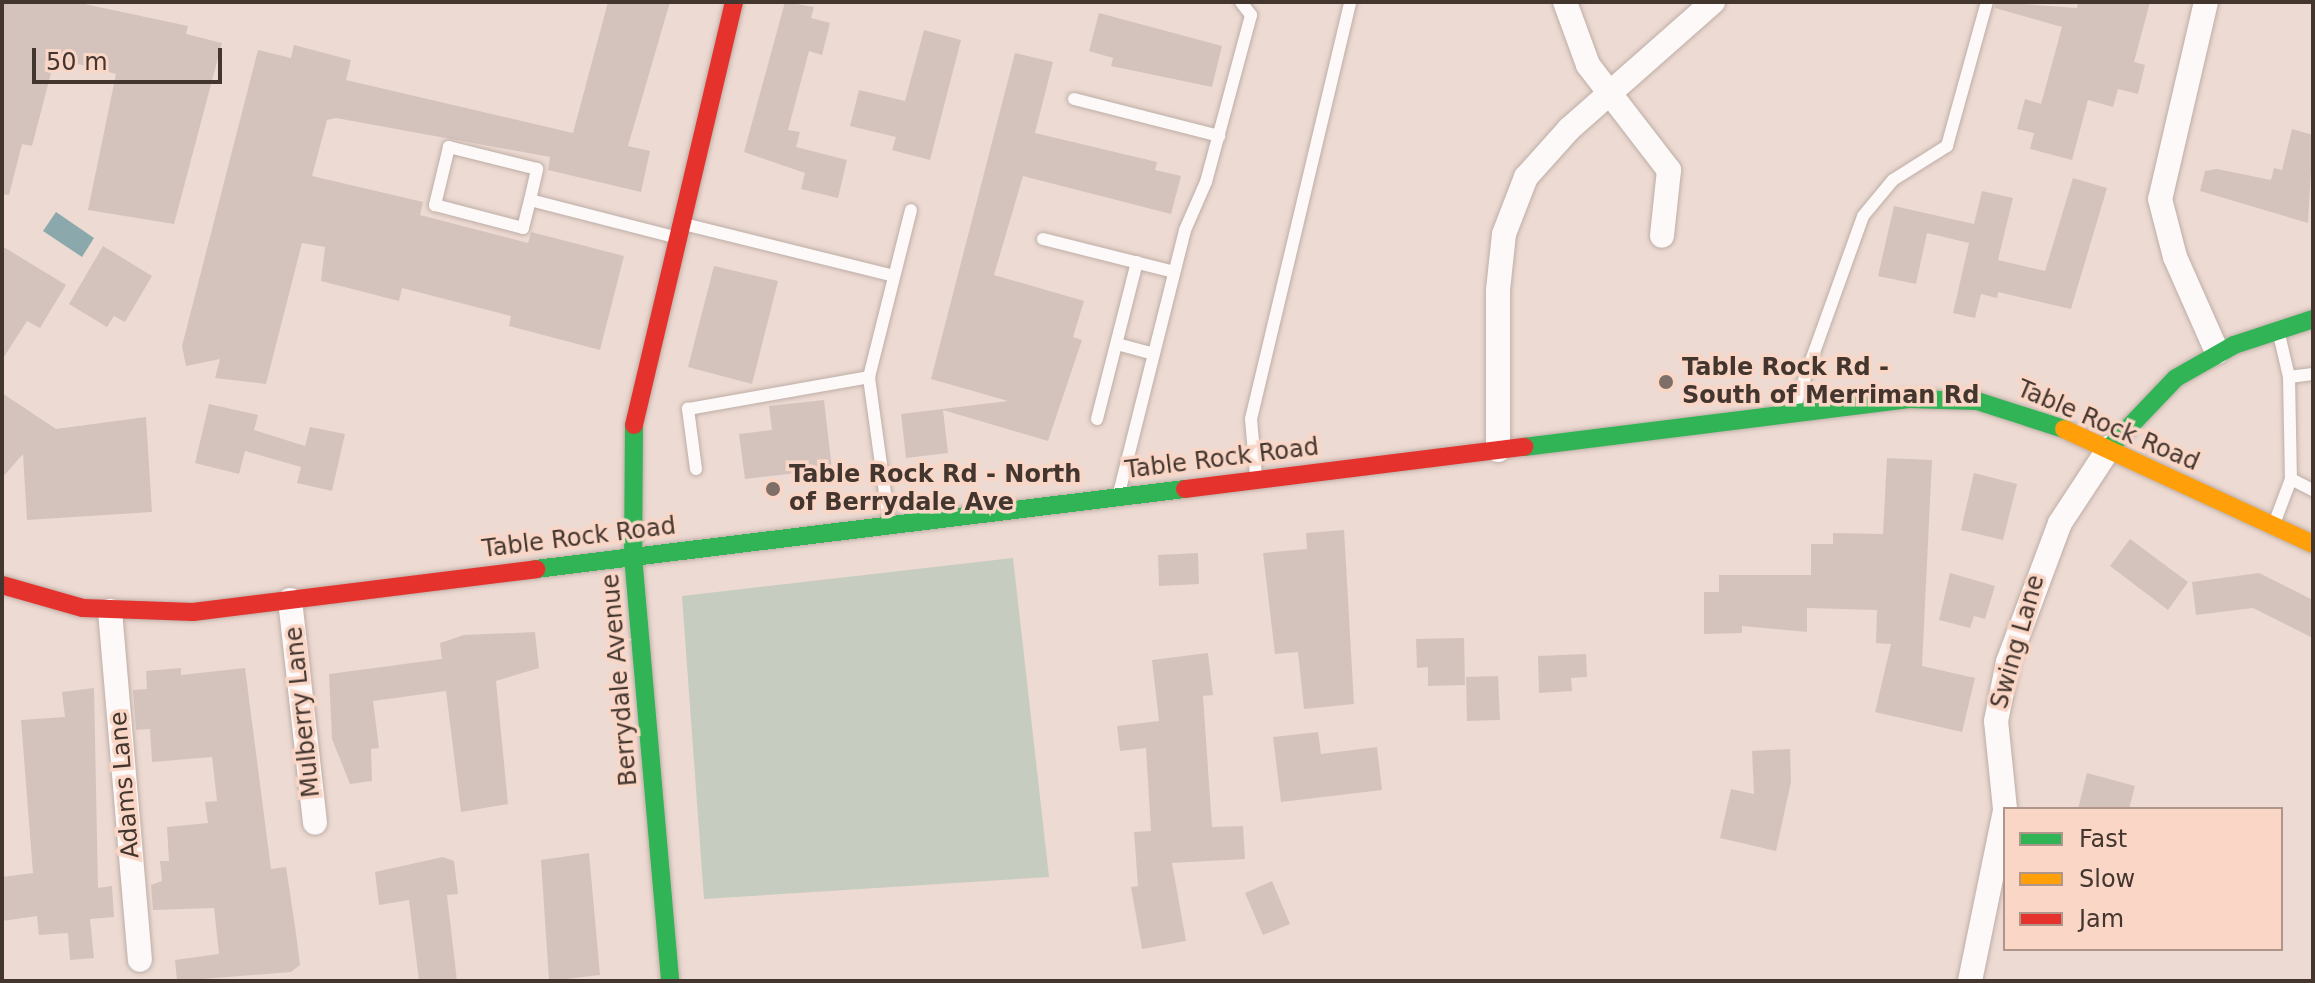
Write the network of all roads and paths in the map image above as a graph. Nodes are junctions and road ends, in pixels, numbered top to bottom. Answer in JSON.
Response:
{"nodes":[{"id":1,"x":734,"y":2,"type":"edge"},
{"id":2,"x":1241,"y":2,"type":"edge"},
{"id":3,"x":1350,"y":2,"type":"edge"},
{"id":4,"x":1565,"y":2,"type":"edge"},
{"id":5,"x":1713,"y":2,"type":"edge"},
{"id":6,"x":1987,"y":2,"type":"edge"},
{"id":7,"x":2206,"y":2,"type":"edge"},
{"id":8,"x":1612,"y":93,"type":"junction"},
{"id":9,"x":1074,"y":99,"type":"dead end"},
{"id":10,"x":1219,"y":136,"type":"junction"},
{"id":11,"x":530,"y":200,"type":"junction"},
{"id":12,"x":911,"y":210,"type":"dead end"},
{"id":13,"x":676,"y":229,"type":"junction"},
{"id":14,"x":1662,"y":236,"type":"dead end"},
{"id":15,"x":1043,"y":239,"type":"dead end"},
{"id":16,"x":1137,"y":262,"type":"junction"},
{"id":17,"x":1174,"y":272,"type":"junction"},
{"id":18,"x":894,"y":276,"type":"junction"},
{"id":19,"x":2313,"y":319,"type":"edge"},
{"id":20,"x":2279,"y":331,"type":"junction"},
{"id":21,"x":1117,"y":344,"type":"junction"},
{"id":22,"x":2217,"y":352,"type":"junction"},
{"id":23,"x":1154,"y":354,"type":"junction"},
{"id":24,"x":2313,"y":374,"type":"edge"},
{"id":25,"x":869,"y":377,"type":"junction"},
{"id":26,"x":2289,"y":377,"type":"junction"},
{"id":27,"x":1792,"y":414,"type":"junction"},
{"id":28,"x":1097,"y":419,"type":"dead end"},
{"id":29,"x":2110,"y":447,"type":"junction"},
{"id":30,"x":1498,"y":450,"type":"junction"},
{"id":31,"x":696,"y":469,"type":"dead end"},
{"id":32,"x":1256,"y":479,"type":"junction"},
{"id":33,"x":2291,"y":479,"type":"junction"},
{"id":34,"x":2313,"y":490,"type":"edge"},
{"id":35,"x":1118,"y":496,"type":"junction"},
{"id":36,"x":889,"y":525,"type":"junction"},
{"id":37,"x":2273,"y":526,"type":"junction"},
{"id":38,"x":2313,"y":544,"type":"edge"},
{"id":39,"x":633,"y":556,"type":"junction"},
{"id":40,"x":2,"y":585,"type":"edge"},
{"id":41,"x":290,"y":600,"type":"junction"},
{"id":42,"x":110,"y":611,"type":"junction"},
{"id":43,"x":2005,"y":807,"type":"edge"},
{"id":44,"x":2003,"y":820,"type":"edge"},
{"id":45,"x":315,"y":823,"type":"dead end"},
{"id":46,"x":140,"y":960,"type":"dead end"},
{"id":47,"x":670,"y":981,"type":"edge"},
{"id":48,"x":1970,"y":981,"type":"edge"}],
"edges":[{"from":1,"to":13,"type":"main road","name":"Berrydale Avenue"},
{"from":2,"to":10,"type":"lane"},
{"from":3,"to":32,"type":"lane"},
{"from":4,"to":8,"type":"street"},
{"from":5,"to":8,"type":"street"},
{"from":6,"to":27,"type":"lane"},
{"from":7,"to":22,"type":"street"},
{"from":8,"to":14,"type":"street"},
{"from":8,"to":30,"type":"street"},
{"from":9,"to":10,"type":"lane"},
{"from":10,"to":17,"type":"lane"},
{"from":11,"to":11,"type":"lane"},
{"from":11,"to":13,"type":"lane"},
{"from":12,"to":18,"type":"lane"},
{"from":13,"to":18,"type":"lane"},
{"from":13,"to":39,"type":"main road","name":"Berrydale Avenue"},
{"from":15,"to":16,"type":"lane"},
{"from":16,"to":17,"type":"lane"},
{"from":16,"to":21,"type":"lane"},
{"from":17,"to":23,"type":"lane"},
{"from":18,"to":25,"type":"lane"},
{"from":19,"to":20,"type":"main road"},
{"from":20,"to":22,"type":"main road"},
{"from":20,"to":26,"type":"lane"},
{"from":21,"to":23,"type":"lane"},
{"from":21,"to":28,"type":"lane"},
{"from":22,"to":29,"type":"main road"},
{"from":23,"to":35,"type":"lane"},
{"from":24,"to":26,"type":"lane"},
{"from":25,"to":31,"type":"lane"},
{"from":25,"to":36,"type":"lane"},
{"from":26,"to":33,"type":"lane"},
{"from":27,"to":29,"type":"main road","name":"Table Rock Road"},
{"from":27,"to":30,"type":"main road","name":"Table Rock Road"},
{"from":29,"to":37,"type":"main road","name":"Table Rock Road"},
{"from":29,"to":43,"type":"street","name":"Swing Lane"},
{"from":30,"to":32,"type":"main road","name":"Table Rock Road"},
{"from":32,"to":35,"type":"main road","name":"Table Rock Road"},
{"from":33,"to":34,"type":"lane"},
{"from":33,"to":37,"type":"lane"},
{"from":35,"to":36,"type":"main road","name":"Table Rock Road"},
{"from":36,"to":39,"type":"main road","name":"Table Rock Road"},
{"from":37,"to":38,"type":"main road","name":"Table Rock Road"},
{"from":39,"to":41,"type":"main road","name":"Table Rock Road"},
{"from":39,"to":47,"type":"main road","name":"Berrydale Avenue"},
{"from":40,"to":42,"type":"main road","name":"Table Rock Road"},
{"from":41,"to":42,"type":"main road","name":"Table Rock Road"},
{"from":41,"to":45,"type":"street","name":"Mulberry Lane"},
{"from":42,"to":46,"type":"street","name":"Adams Lane"},
{"from":44,"to":48,"type":"street","name":"Swing Lane"}]}
